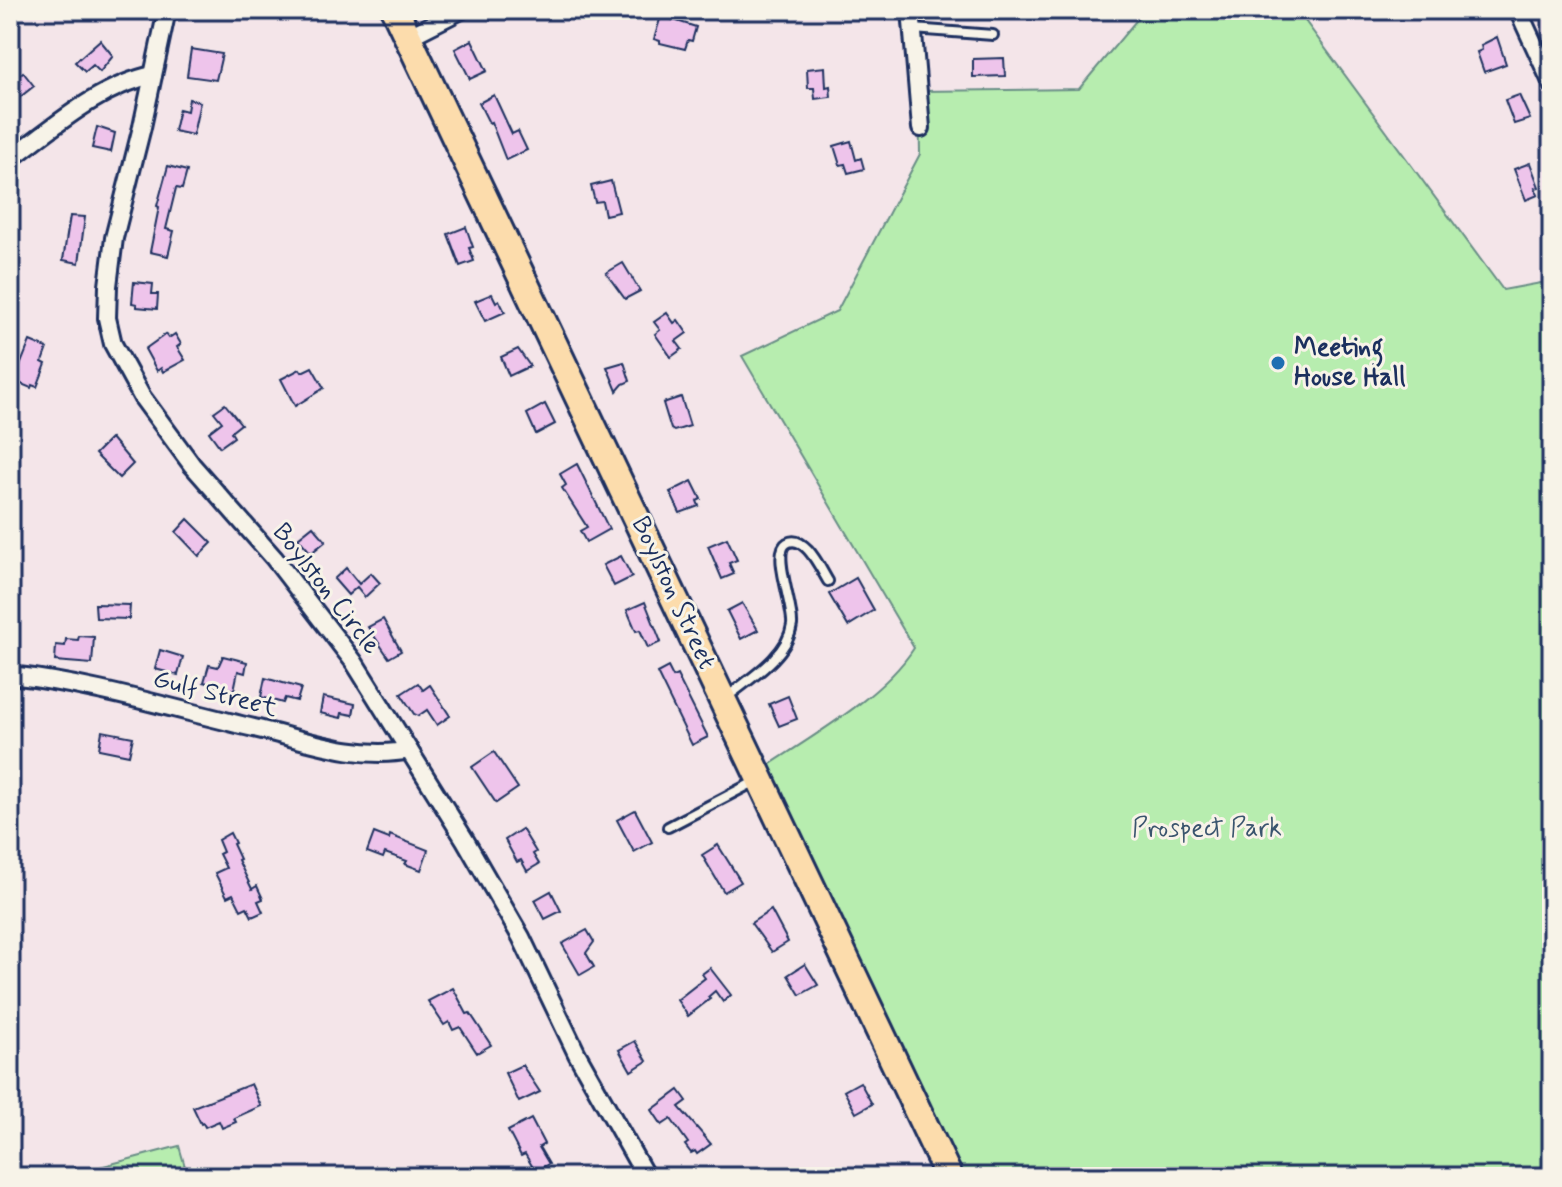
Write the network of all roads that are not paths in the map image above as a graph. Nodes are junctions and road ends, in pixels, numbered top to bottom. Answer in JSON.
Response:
{"nodes":[{"id":1,"x":167,"y":10,"type":"edge"},
{"id":2,"x":395,"y":10,"type":"edge"},
{"id":3,"x":461,"y":10,"type":"edge"},
{"id":4,"x":911,"y":10,"type":"edge"},
{"id":5,"x":1518,"y":10,"type":"edge"},
{"id":6,"x":912,"y":29,"type":"junction"},
{"id":7,"x":993,"y":35,"type":"dead end"},
{"id":8,"x":408,"y":37,"type":"junction"},
{"id":9,"x":153,"y":75,"type":"junction"},
{"id":10,"x":1552,"y":84,"type":"edge"},
{"id":11,"x":921,"y":128,"type":"dead end"},
{"id":12,"x":10,"y":159,"type":"edge"},
{"id":13,"x":828,"y":581,"type":"dead end"},
{"id":14,"x":10,"y":675,"type":"edge"},
{"id":15,"x":723,"y":700,"type":"junction"},
{"id":16,"x":409,"y":750,"type":"junction"},
{"id":17,"x":760,"y":778,"type":"junction"},
{"id":18,"x":668,"y":827,"type":"dead end"},
{"id":19,"x":646,"y":1177,"type":"edge"},
{"id":20,"x":949,"y":1177,"type":"edge"}],
"edges":[{"from":1,"to":9,"type":"street","name":"Boylston Circle"},
{"from":2,"to":8,"type":"main road","name":"Boylston Street"},
{"from":3,"to":8,"type":"street"},
{"from":4,"to":6,"type":"street"},
{"from":5,"to":10,"type":"street"},
{"from":6,"to":7,"type":"lane"},
{"from":6,"to":11,"type":"street"},
{"from":8,"to":15,"type":"main road","name":"Boylston Street"},
{"from":9,"to":12,"type":"street"},
{"from":9,"to":16,"type":"street","name":"Boylston Circle"},
{"from":13,"to":15,"type":"lane"},
{"from":14,"to":16,"type":"street","name":"Gulf Street"},
{"from":15,"to":17,"type":"main road","name":"Boylston Street"},
{"from":16,"to":19,"type":"street","name":"Boylston Circle"},
{"from":17,"to":18,"type":"lane"},
{"from":17,"to":20,"type":"main road","name":"Boylston Street"}]}
